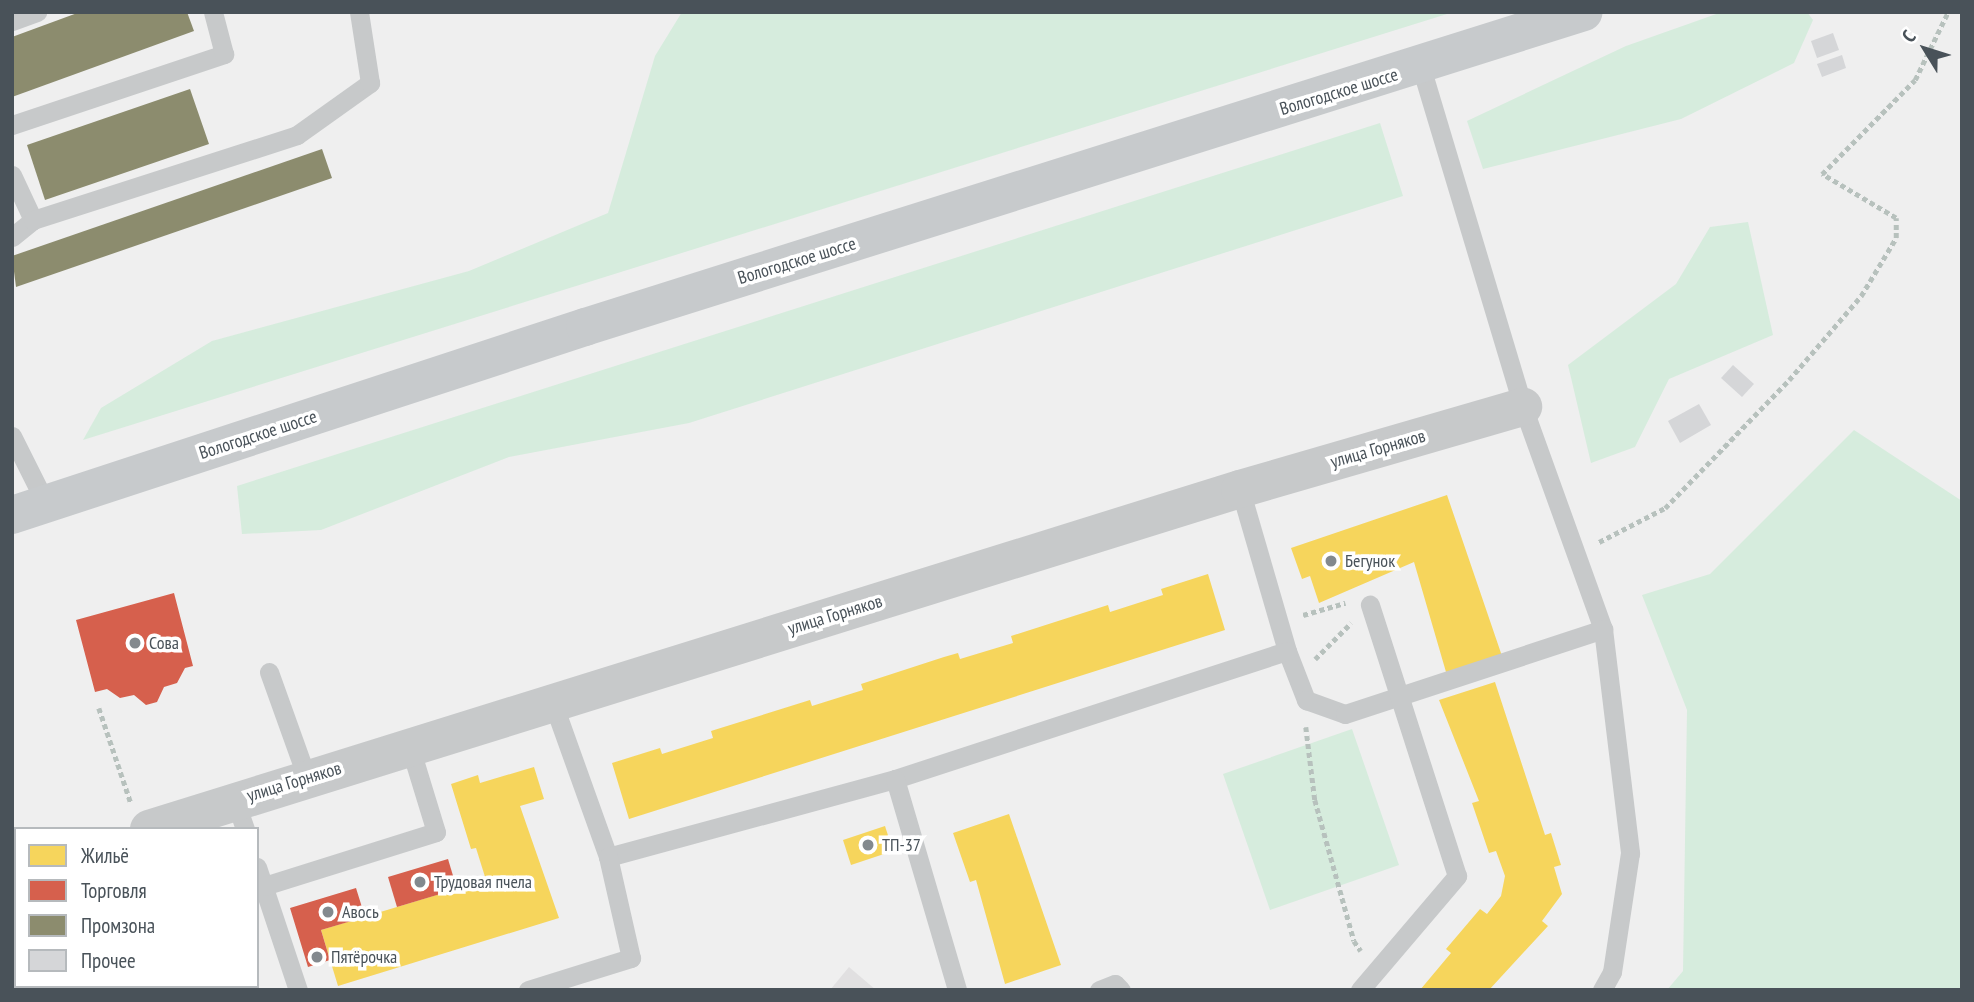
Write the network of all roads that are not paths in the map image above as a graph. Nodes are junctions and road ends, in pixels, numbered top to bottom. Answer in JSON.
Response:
{"nodes":[{"id":1,"x":37,"y":12,"type":"edge"},
{"id":2,"x":213,"y":12,"type":"edge"},
{"id":3,"x":359,"y":12,"type":"edge"},
{"id":4,"x":1584,"y":12,"type":"edge"},
{"id":5,"x":12,"y":21,"type":"edge"},
{"id":6,"x":1421,"y":67,"type":"junction"},
{"id":7,"x":12,"y":125,"type":"edge"},
{"id":8,"x":12,"y":175,"type":"edge"},
{"id":9,"x":33,"y":220,"type":"junction"},
{"id":10,"x":12,"y":237,"type":"edge"},
{"id":11,"x":1523,"y":407,"type":"junction"},
{"id":12,"x":12,"y":436,"type":"edge"},
{"id":13,"x":1240,"y":489,"type":"junction"},
{"id":14,"x":29,"y":510,"type":"edge"},
{"id":15,"x":1370,"y":605,"type":"road end"},
{"id":16,"x":1603,"y":629,"type":"junction"},
{"id":17,"x":1287,"y":651,"type":"junction"},
{"id":18,"x":269,"y":672,"type":"dead end"},
{"id":19,"x":1399,"y":695,"type":"junction"},
{"id":20,"x":553,"y":703,"type":"junction"},
{"id":21,"x":410,"y":747,"type":"junction"},
{"id":22,"x":307,"y":778,"type":"junction"},
{"id":23,"x":895,"y":779,"type":"junction"},
{"id":24,"x":240,"y":815,"type":"edge"},
{"id":25,"x":141,"y":820,"type":"edge"},
{"id":26,"x":608,"y":857,"type":"junction"},
{"id":27,"x":259,"y":872,"type":"edge"},
{"id":28,"x":264,"y":886,"type":"junction"},
{"id":29,"x":298,"y":990,"type":"edge"},
{"id":30,"x":528,"y":990,"type":"edge"},
{"id":31,"x":957,"y":990,"type":"edge"},
{"id":32,"x":1099,"y":990,"type":"edge"},
{"id":33,"x":1121,"y":990,"type":"edge"},
{"id":34,"x":1360,"y":990,"type":"edge"},
{"id":35,"x":1602,"y":990,"type":"edge"}],
"edges":[{"from":1,"to":5,"type":"lane"},
{"from":2,"to":7,"type":"lane"},
{"from":3,"to":9,"type":"lane"},
{"from":4,"to":6,"type":"main road","name":"Вологодское шоссе"},
{"from":6,"to":11,"type":"lane"},
{"from":6,"to":14,"type":"main road","name":"Вологодское шоссе"},
{"from":8,"to":9,"type":"lane"},
{"from":9,"to":10,"type":"lane"},
{"from":11,"to":13,"type":"street","name":"улица Горняков"},
{"from":11,"to":16,"type":"lane"},
{"from":12,"to":14,"type":"lane"},
{"from":13,"to":17,"type":"lane"},
{"from":13,"to":20,"type":"street","name":"улица Горняков"},
{"from":15,"to":19,"type":"lane"},
{"from":16,"to":19,"type":"lane"},
{"from":16,"to":35,"type":"lane"},
{"from":17,"to":19,"type":"lane"},
{"from":17,"to":23,"type":"lane"},
{"from":18,"to":22,"type":"lane"},
{"from":19,"to":34,"type":"lane"},
{"from":20,"to":21,"type":"street","name":"улица Горняков"},
{"from":20,"to":26,"type":"lane"},
{"from":21,"to":22,"type":"street","name":"улица Горняков"},
{"from":21,"to":28,"type":"lane"},
{"from":22,"to":24,"type":"street","name":"улица Горняков"},
{"from":23,"to":26,"type":"lane"},
{"from":23,"to":31,"type":"lane"},
{"from":24,"to":25,"type":"street","name":"улица Горняков"},
{"from":26,"to":30,"type":"lane"},
{"from":27,"to":28,"type":"lane"},
{"from":28,"to":29,"type":"lane"},
{"from":32,"to":33,"type":"lane"}]}
